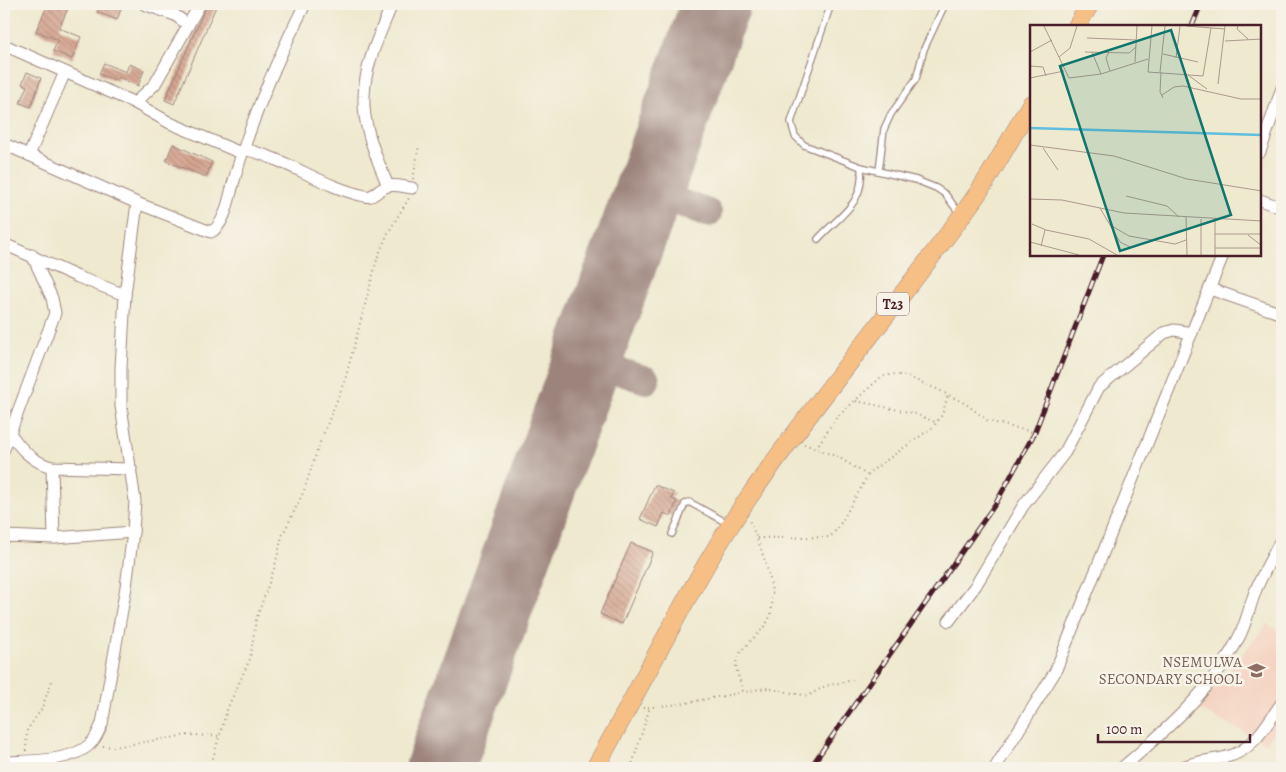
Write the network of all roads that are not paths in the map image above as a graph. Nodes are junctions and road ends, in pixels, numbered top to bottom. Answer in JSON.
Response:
{"nodes":[{"id":1,"x":144,"y":4,"type":"edge"},
{"id":2,"x":200,"y":4,"type":"edge"},
{"id":3,"x":305,"y":4,"type":"edge"},
{"id":4,"x":392,"y":4,"type":"edge"},
{"id":5,"x":831,"y":4,"type":"edge"},
{"id":6,"x":946,"y":4,"type":"edge"},
{"id":7,"x":1090,"y":4,"type":"edge"},
{"id":8,"x":188,"y":25,"type":"junction"},
{"id":9,"x":1078,"y":25,"type":"edge"},
{"id":10,"x":4,"y":45,"type":"edge"},
{"id":11,"x":65,"y":72,"type":"junction"},
{"id":12,"x":1282,"y":88,"type":"edge"},
{"id":13,"x":135,"y":103,"type":"junction"},
{"id":14,"x":1030,"y":106,"type":"edge"},
{"id":15,"x":1278,"y":108,"type":"edge"},
{"id":16,"x":4,"y":144,"type":"edge"},
{"id":17,"x":1261,"y":150,"type":"edge"},
{"id":18,"x":242,"y":151,"type":"junction"},
{"id":19,"x":29,"y":155,"type":"junction"},
{"id":20,"x":861,"y":167,"type":"junction"},
{"id":21,"x":879,"y":171,"type":"junction"},
{"id":22,"x":388,"y":186,"type":"junction"},
{"id":23,"x":412,"y":188,"type":"road end"},
{"id":24,"x":1261,"y":200,"type":"edge"},
{"id":25,"x":137,"y":203,"type":"junction"},
{"id":26,"x":1282,"y":208,"type":"edge"},
{"id":27,"x":961,"y":216,"type":"junction"},
{"id":28,"x":818,"y":239,"type":"dead end"},
{"id":29,"x":4,"y":244,"type":"edge"},
{"id":30,"x":32,"y":255,"type":"junction"},
{"id":31,"x":1223,"y":256,"type":"edge"},
{"id":32,"x":1210,"y":289,"type":"junction"},
{"id":33,"x":125,"y":295,"type":"junction"},
{"id":34,"x":1282,"y":314,"type":"edge"},
{"id":35,"x":1192,"y":333,"type":"junction"},
{"id":36,"x":9,"y":432,"type":"junction"},
{"id":37,"x":4,"y":449,"type":"edge"},
{"id":38,"x":52,"y":467,"type":"junction"},
{"id":39,"x":131,"y":469,"type":"junction"},
{"id":40,"x":731,"y":525,"type":"junction"},
{"id":41,"x":133,"y":532,"type":"junction"},
{"id":42,"x":672,"y":534,"type":"dead end"},
{"id":43,"x":4,"y":536,"type":"edge"},
{"id":44,"x":54,"y":538,"type":"junction"},
{"id":45,"x":1282,"y":538,"type":"edge"},
{"id":46,"x":949,"y":620,"type":"dead end"},
{"id":47,"x":1281,"y":704,"type":"edge"},
{"id":48,"x":4,"y":762,"type":"edge"},
{"id":49,"x":38,"y":764,"type":"edge"},
{"id":50,"x":595,"y":768,"type":"edge"},
{"id":51,"x":995,"y":768,"type":"edge"},
{"id":52,"x":1122,"y":768,"type":"edge"},
{"id":53,"x":1180,"y":768,"type":"edge"}],
"edges":[{"from":1,"to":8,"type":"street"},
{"from":2,"to":8,"type":"street"},
{"from":3,"to":18,"type":"street"},
{"from":4,"to":22,"type":"street"},
{"from":5,"to":20,"type":"lane"},
{"from":6,"to":21,"type":"lane"},
{"from":7,"to":9,"type":"main road"},
{"from":8,"to":13,"type":"street"},
{"from":10,"to":11,"type":"street"},
{"from":11,"to":13,"type":"street"},
{"from":11,"to":19,"type":"street"},
{"from":12,"to":15,"type":"street"},
{"from":13,"to":18,"type":"street"},
{"from":14,"to":27,"type":"main road","number":"T23"},
{"from":15,"to":17,"type":"street"},
{"from":16,"to":19,"type":"street"},
{"from":18,"to":22,"type":"street"},
{"from":18,"to":25,"type":"street"},
{"from":19,"to":25,"type":"street"},
{"from":20,"to":21,"type":"lane"},
{"from":20,"to":28,"type":"lane"},
{"from":21,"to":27,"type":"lane"},
{"from":22,"to":23,"type":"street"},
{"from":24,"to":26,"type":"street"},
{"from":25,"to":33,"type":"street"},
{"from":27,"to":40,"type":"main road","number":"T23"},
{"from":29,"to":30,"type":"street"},
{"from":30,"to":33,"type":"street"},
{"from":30,"to":36,"type":"street"},
{"from":31,"to":32,"type":"street"},
{"from":32,"to":34,"type":"street"},
{"from":32,"to":35,"type":"street"},
{"from":33,"to":39,"type":"street"},
{"from":35,"to":46,"type":"street"},
{"from":35,"to":51,"type":"street"},
{"from":36,"to":37,"type":"street"},
{"from":36,"to":38,"type":"street"},
{"from":38,"to":39,"type":"street"},
{"from":38,"to":44,"type":"street"},
{"from":39,"to":41,"type":"street"},
{"from":40,"to":42,"type":"lane"},
{"from":40,"to":50,"type":"main road","number":"T23"},
{"from":41,"to":44,"type":"street"},
{"from":41,"to":49,"type":"street"},
{"from":43,"to":44,"type":"street"},
{"from":45,"to":52,"type":"street"},
{"from":47,"to":53,"type":"street"},
{"from":48,"to":49,"type":"street"}]}
